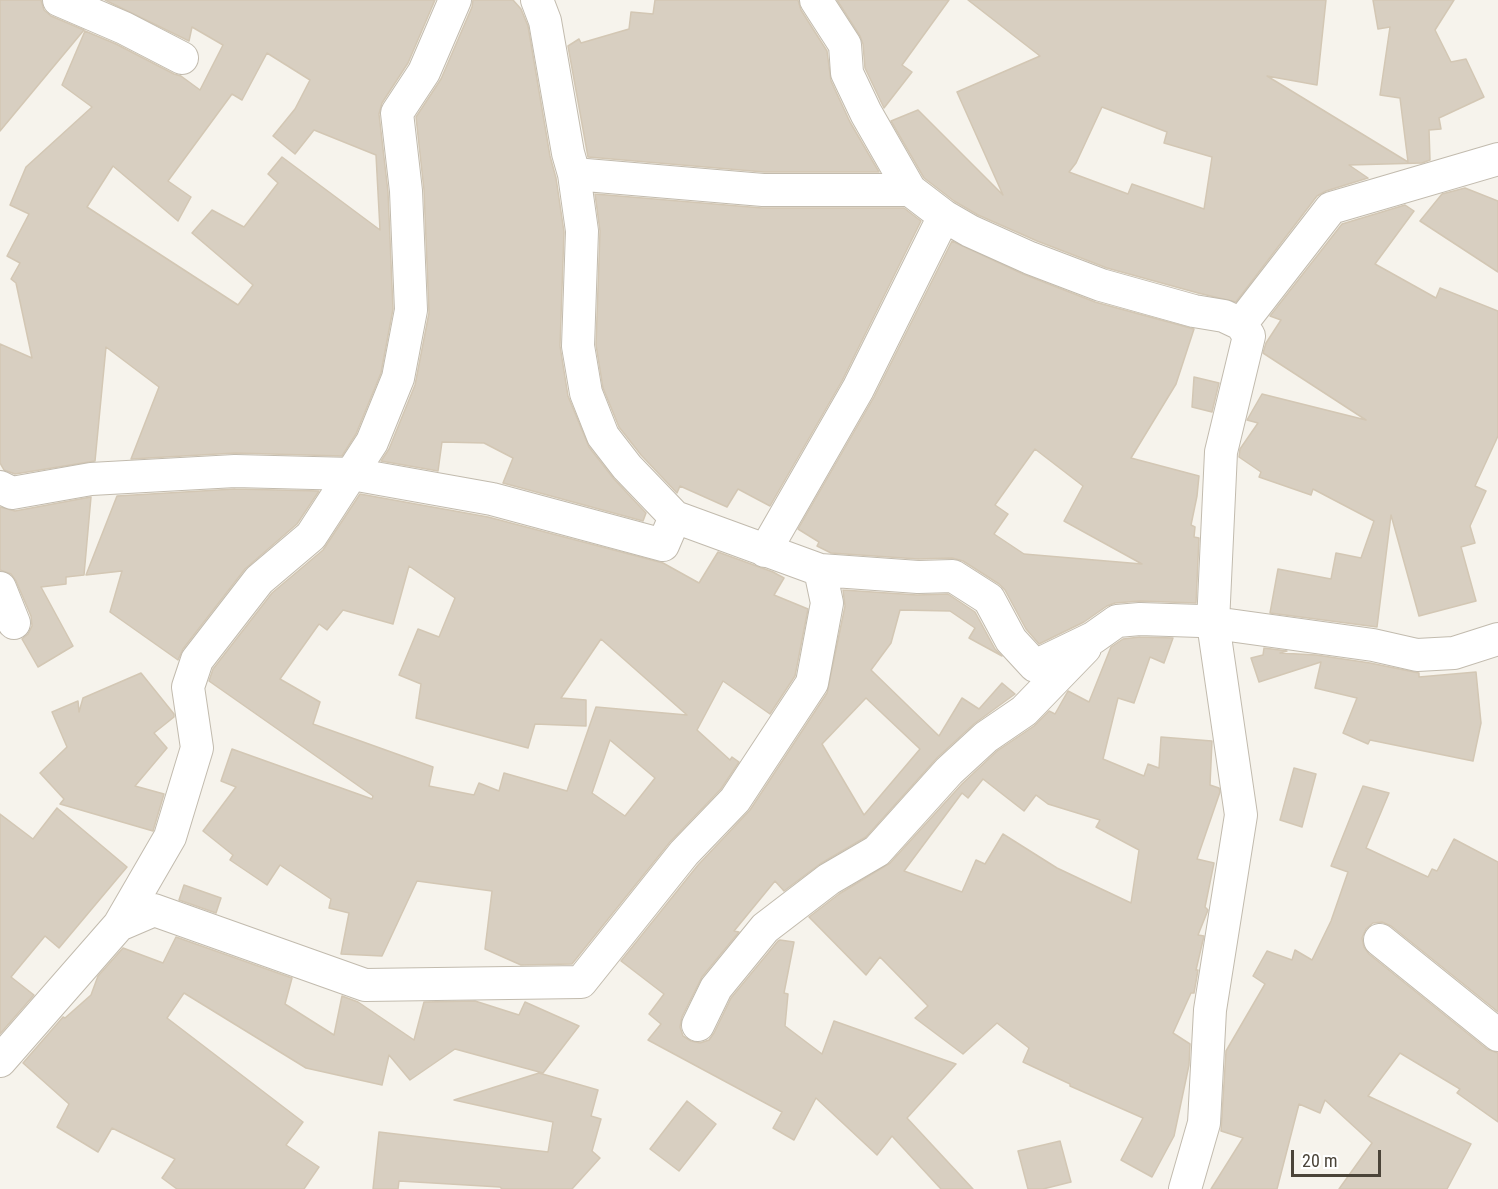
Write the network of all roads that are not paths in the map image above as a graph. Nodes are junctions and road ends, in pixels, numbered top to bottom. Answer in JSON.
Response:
{"nodes":[{"id":1,"x":59,"y":0,"type":"edge"},
{"id":2,"x":454,"y":0,"type":"edge"},
{"id":3,"x":537,"y":0,"type":"edge"},
{"id":4,"x":816,"y":0,"type":"edge"},
{"id":5,"x":182,"y":58,"type":"dead end"},
{"id":6,"x":1498,"y":159,"type":"edge"},
{"id":7,"x":574,"y":174,"type":"junction"},
{"id":8,"x":910,"y":190,"type":"junction"},
{"id":9,"x":944,"y":216,"type":"junction"},
{"id":10,"x":1240,"y":324,"type":"junction"},
{"id":11,"x":352,"y":474,"type":"junction"},
{"id":12,"x":0,"y":487,"type":"edge"},
{"id":13,"x":675,"y":517,"type":"junction"},
{"id":14,"x":765,"y":551,"type":"junction"},
{"id":15,"x":820,"y":570,"type":"junction"},
{"id":16,"x":0,"y":588,"type":"edge"},
{"id":17,"x":15,"y":623,"type":"dead end"},
{"id":18,"x":1213,"y":623,"type":"junction"},
{"id":19,"x":1093,"y":638,"type":"junction"},
{"id":20,"x":1498,"y":639,"type":"edge"},
{"id":21,"x":119,"y":926,"type":"junction"},
{"id":22,"x":1380,"y":940,"type":"dead end"},
{"id":23,"x":698,"y":1025,"type":"dead end"},
{"id":24,"x":1498,"y":1035,"type":"edge"},
{"id":25,"x":0,"y":1061,"type":"edge"},
{"id":26,"x":1185,"y":1189,"type":"edge"}],
"edges":[{"from":1,"to":5,"type":"street"},
{"from":2,"to":11,"type":"street"},
{"from":3,"to":7,"type":"street"},
{"from":4,"to":8,"type":"street"},
{"from":6,"to":10,"type":"street"},
{"from":7,"to":8,"type":"street"},
{"from":7,"to":13,"type":"street"},
{"from":8,"to":9,"type":"street"},
{"from":9,"to":10,"type":"street"},
{"from":9,"to":14,"type":"street"},
{"from":10,"to":18,"type":"street"},
{"from":11,"to":12,"type":"street"},
{"from":11,"to":13,"type":"street"},
{"from":11,"to":21,"type":"street"},
{"from":13,"to":14,"type":"street"},
{"from":14,"to":15,"type":"street"},
{"from":15,"to":19,"type":"street"},
{"from":15,"to":21,"type":"street"},
{"from":16,"to":17,"type":"street"},
{"from":18,"to":19,"type":"street"},
{"from":18,"to":20,"type":"street"},
{"from":18,"to":26,"type":"street"},
{"from":19,"to":23,"type":"street"},
{"from":21,"to":25,"type":"street"},
{"from":22,"to":24,"type":"street"}]}
